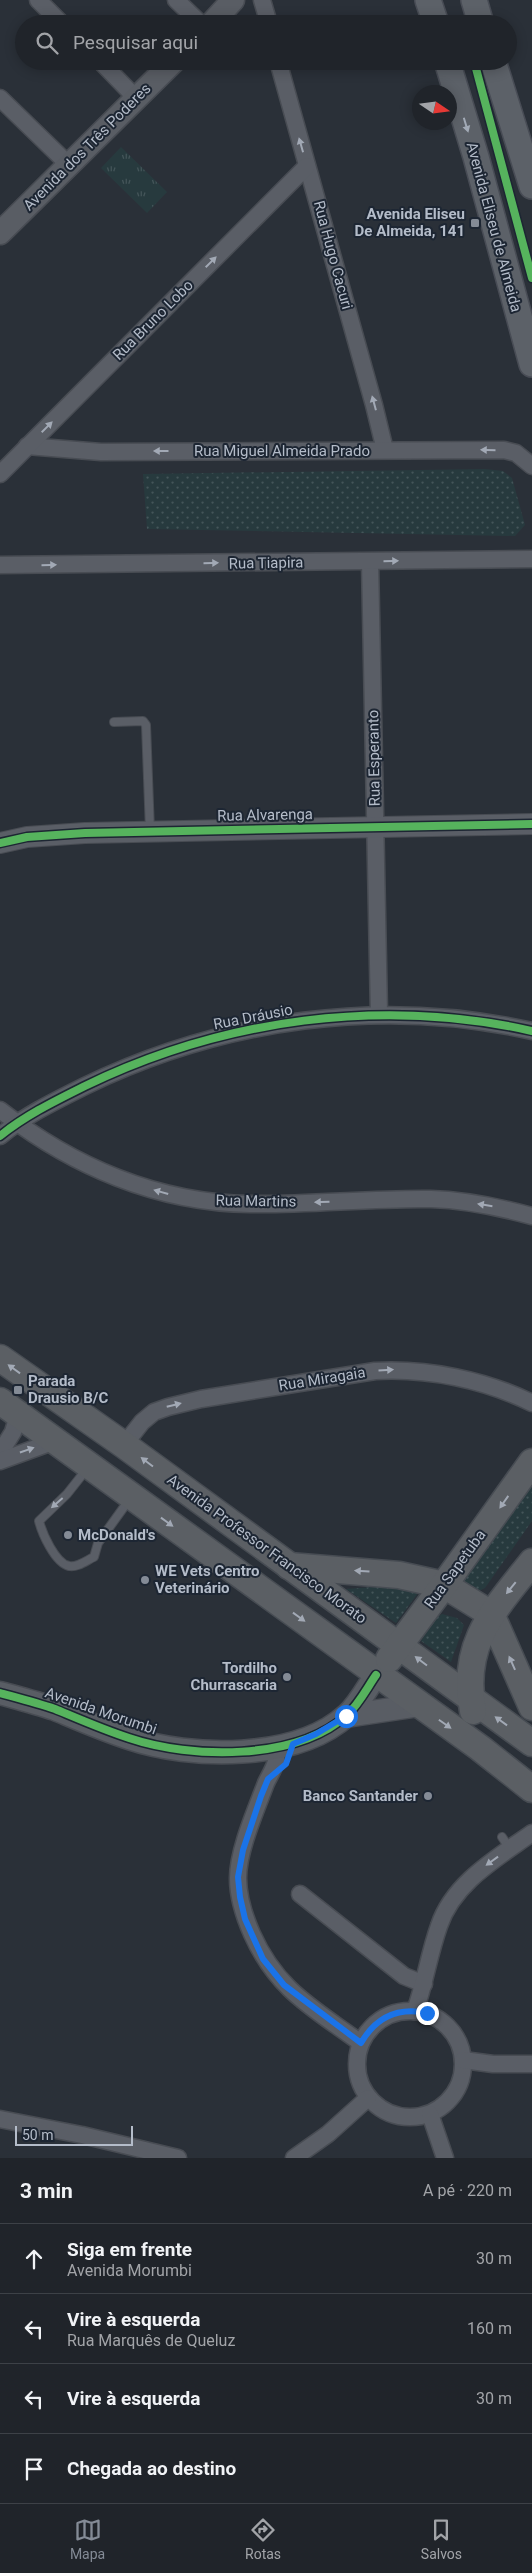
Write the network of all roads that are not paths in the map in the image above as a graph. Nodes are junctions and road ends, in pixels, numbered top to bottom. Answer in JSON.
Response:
{"nodes":[{"id":1,"x":38,"y":0,"type":"edge"},
{"id":2,"x":176,"y":0,"type":"edge"},
{"id":3,"x":233,"y":0,"type":"edge"},
{"id":4,"x":262,"y":0,"type":"edge"},
{"id":5,"x":428,"y":0,"type":"edge"},
{"id":6,"x":474,"y":0,"type":"edge"},
{"id":7,"x":53,"y":15,"type":"edge"},
{"id":8,"x":192,"y":15,"type":"edge"},
{"id":9,"x":219,"y":15,"type":"edge"},
{"id":10,"x":266,"y":15,"type":"edge"},
{"id":11,"x":433,"y":15,"type":"edge"},
{"id":12,"x":478,"y":15,"type":"edge"},
{"id":13,"x":109,"y":70,"type":"edge"},
{"id":14,"x":165,"y":70,"type":"edge"},
{"id":15,"x":280,"y":70,"type":"edge"},
{"id":16,"x":450,"y":70,"type":"edge"},
{"id":17,"x":496,"y":70,"type":"edge"},
{"id":18,"x":0,"y":98,"type":"edge"},
{"id":19,"x":136,"y":98,"type":"junction"},
{"id":20,"x":68,"y":165,"type":"junction"},
{"id":21,"x":307,"y":166,"type":"junction"},
{"id":22,"x":532,"y":186,"type":"edge"},
{"id":23,"x":0,"y":233,"type":"edge"},
{"id":24,"x":532,"y":364,"type":"edge"},
{"id":25,"x":27,"y":446,"type":"junction"},
{"id":26,"x":385,"y":450,"type":"junction"},
{"id":27,"x":532,"y":466,"type":"edge"},
{"id":28,"x":0,"y":474,"type":"edge"},
{"id":29,"x":531,"y":558,"type":"edge"},
{"id":30,"x":370,"y":562,"type":"junction"},
{"id":31,"x":0,"y":565,"type":"edge"},
{"id":32,"x":114,"y":722,"type":"dead end"},
{"id":33,"x":532,"y":824,"type":"edge"},
{"id":34,"x":376,"y":827,"type":"junction"},
{"id":35,"x":150,"y":831,"type":"junction"},
{"id":36,"x":0,"y":843,"type":"edge"},
{"id":37,"x":379,"y":1014,"type":"junction"},
{"id":38,"x":532,"y":1031,"type":"edge"},
{"id":39,"x":0,"y":1110,"type":"edge"},
{"id":40,"x":17,"y":1123,"type":"junction"},
{"id":41,"x":0,"y":1136,"type":"edge"},
{"id":42,"x":532,"y":1216,"type":"edge"},
{"id":43,"x":0,"y":1358,"type":"edge"},
{"id":44,"x":532,"y":1403,"type":"edge"},
{"id":45,"x":9,"y":1408,"type":"edge"},
{"id":46,"x":55,"y":1441,"type":"junction"},
{"id":47,"x":124,"y":1445,"type":"junction"},
{"id":48,"x":0,"y":1452,"type":"edge"},
{"id":49,"x":0,"y":1460,"type":"edge"},
{"id":50,"x":532,"y":1462,"type":"edge"},
{"id":51,"x":89,"y":1466,"type":"junction"},
{"id":52,"x":131,"y":1497,"type":"junction"},
{"id":53,"x":461,"y":1562,"type":"junction"},
{"id":54,"x":532,"y":1562,"type":"edge"},
{"id":55,"x":289,"y":1566,"type":"junction"},
{"id":56,"x":405,"y":1576,"type":"junction"},
{"id":57,"x":444,"y":1586,"type":"junction"},
{"id":58,"x":490,"y":1614,"type":"junction"},
{"id":59,"x":400,"y":1645,"type":"junction"},
{"id":60,"x":376,"y":1675,"type":"junction"},
{"id":61,"x":0,"y":1693,"type":"edge"},
{"id":62,"x":470,"y":1699,"type":"junction"},
{"id":63,"x":419,"y":1705,"type":"junction"},
{"id":64,"x":532,"y":1707,"type":"edge"},
{"id":65,"x":354,"y":1714,"type":"junction"},
{"id":66,"x":385,"y":1721,"type":"dead end"},
{"id":67,"x":532,"y":1743,"type":"edge"},
{"id":68,"x":284,"y":1746,"type":"junction"},
{"id":69,"x":480,"y":1748,"type":"junction"},
{"id":70,"x":532,"y":1789,"type":"edge"},
{"id":71,"x":532,"y":1833,"type":"edge"},
{"id":72,"x":300,"y":1894,"type":"dead end"},
{"id":73,"x":424,"y":1984,"type":"junction"},
{"id":74,"x":414,"y":2010,"type":"junction"},
{"id":75,"x":361,"y":2043,"type":"junction"},
{"id":76,"x":463,"y":2060,"type":"junction"},
{"id":77,"x":532,"y":2064,"type":"edge"},
{"id":78,"x":368,"y":2098,"type":"junction"},
{"id":79,"x":430,"y":2114,"type":"junction"},
{"id":80,"x":0,"y":2118,"type":"edge"},
{"id":81,"x":178,"y":2158,"type":"edge"},
{"id":82,"x":294,"y":2158,"type":"edge"},
{"id":83,"x":445,"y":2158,"type":"edge"}],
"edges":[{"from":1,"to":7,"type":"street"},
{"from":2,"to":8,"type":"street"},
{"from":3,"to":9,"type":"main road"},
{"from":4,"to":10,"type":"street"},
{"from":5,"to":11,"type":"main road"},
{"from":6,"to":12,"type":"main road"},
{"from":13,"to":19,"type":"street"},
{"from":14,"to":19,"type":"main road","name":"Avenida dos Três Poderes"},
{"from":21,"to":15,"type":"street","name":"Rua Hugo Cacuri","one_way":true},
{"from":16,"to":24,"type":"main road","name":"Avenida Eliseu de Almeida","one_way":true},
{"from":17,"to":22,"type":"main road"},
{"from":18,"to":20,"type":"street"},
{"from":19,"to":20,"type":"main road","name":"Avenida dos Três Poderes"},
{"from":20,"to":23,"type":"main road","name":"Avenida dos Três Poderes"},
{"from":25,"to":21,"type":"street","name":"Rua Bruno Lobo","one_way":true},
{"from":26,"to":21,"type":"street","name":"Rua Hugo Cacuri","one_way":true},
{"from":26,"to":25,"type":"street","name":"Rua Miguel Almeida Prado","one_way":true},
{"from":25,"to":28,"type":"street","name":"Rua Bruno Lobo"},
{"from":27,"to":26,"type":"street","name":"Rua Miguel Almeida Prado","one_way":true},
{"from":30,"to":29,"type":"street","name":"Rua Tiapira","one_way":true},
{"from":31,"to":30,"type":"street","name":"Rua Tiapira","one_way":true},
{"from":30,"to":34,"type":"street","name":"Rua Esperanto"},
{"from":32,"to":35,"type":"lane"},
{"from":33,"to":34,"type":"street","name":"Rua Alvarenga"},
{"from":34,"to":35,"type":"street","name":"Rua Alvarenga"},
{"from":34,"to":37,"type":"street","name":"Rua Esperanto"},
{"from":35,"to":36,"type":"street","name":"Rua Alvarenga"},
{"from":37,"to":38,"type":"street","name":"Rua Dráusio"},
{"from":37,"to":40,"type":"street","name":"Rua Dráusio"},
{"from":39,"to":40,"type":"street","name":"Rua Martins"},
{"from":40,"to":41,"type":"street","name":"Rua Dráusio"},
{"from":42,"to":40,"type":"street","name":"Rua Martins","one_way":true},
{"from":47,"to":43,"type":"highway","name":"Avenida Professor Francisco Morato","one_way":true},
{"from":47,"to":44,"type":"street","name":"Rua Miragaia","one_way":true},
{"from":45,"to":46,"type":"highway"},
{"from":45,"to":48,"type":"street"},
{"from":49,"to":46,"type":"street","one_way":true},
{"from":46,"to":51,"type":"highway"},
{"from":55,"to":47,"type":"highway","name":"Avenida Professor Francisco Morato","one_way":true},
{"from":50,"to":53,"type":"highway","name":"Rua Sapetuba","one_way":true},
{"from":51,"to":52,"type":"highway"},
{"from":51,"to":52,"type":"lane","one_way":true},
{"from":52,"to":60,"type":"highway","one_way":true},
{"from":53,"to":56,"type":"highway"},
{"from":53,"to":57,"type":"highway","name":"Rua Sapetuba"},
{"from":54,"to":58,"type":"highway","one_way":true},
{"from":56,"to":55,"type":"highway","one_way":true},
{"from":55,"to":59,"type":"highway","name":"Avenida Professor Francisco Morato"},
{"from":56,"to":57,"type":"highway"},
{"from":57,"to":58,"type":"highway"},
{"from":57,"to":59,"type":"highway","name":"Rua Sapetuba"},
{"from":58,"to":62,"type":"highway"},
{"from":64,"to":58,"type":"highway","one_way":true},
{"from":59,"to":60,"type":"highway","name":"Rua Sapetuba"},
{"from":62,"to":59,"type":"highway","name":"Avenida Professor Francisco Morato","one_way":true},
{"from":60,"to":63,"type":"highway"},
{"from":60,"to":65,"type":"main road","name":"Avenida Morumbi"},
{"from":61,"to":68,"type":"main road","name":"Avenida Morumbi"},
{"from":67,"to":62,"type":"highway","name":"Avenida Professor Francisco Morato","one_way":true},
{"from":62,"to":69,"type":"highway"},
{"from":63,"to":65,"type":"main road","name":"Avenida Morumbi"},
{"from":63,"to":69,"type":"highway","one_way":true},
{"from":65,"to":66,"type":"lane"},
{"from":65,"to":68,"type":"main road","name":"Avenida Morumbi"},
{"from":68,"to":75,"type":"street"},
{"from":69,"to":70,"type":"highway"},
{"from":71,"to":73,"type":"street","one_way":true},
{"from":72,"to":73,"type":"street"},
{"from":73,"to":74,"type":"street"},
{"from":74,"to":75,"type":"street"},
{"from":74,"to":76,"type":"street"},
{"from":75,"to":78,"type":"street"},
{"from":76,"to":77,"type":"street"},
{"from":76,"to":79,"type":"street"},
{"from":78,"to":79,"type":"street"},
{"from":78,"to":82,"type":"street"},
{"from":79,"to":83,"type":"street"},
{"from":80,"to":81,"type":"street"}]}
